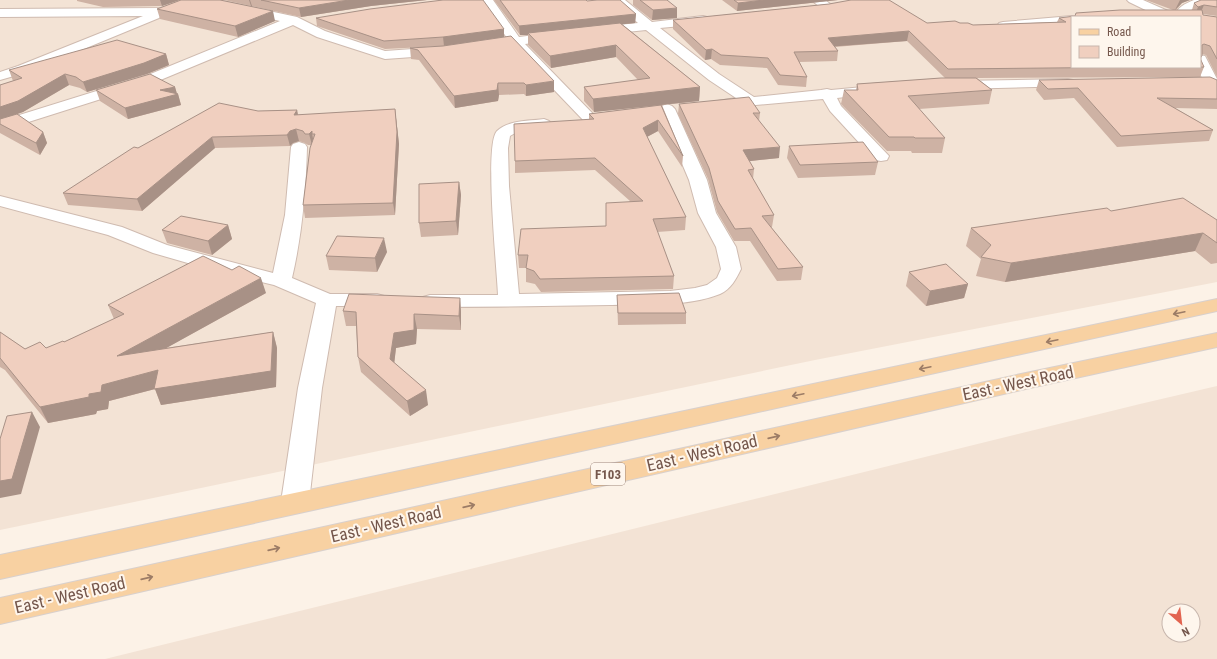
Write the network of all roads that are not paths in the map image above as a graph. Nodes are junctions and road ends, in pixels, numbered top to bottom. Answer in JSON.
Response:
{"nodes":[{"id":1,"x":195,"y":0,"type":"edge"},
{"id":2,"x":201,"y":0,"type":"edge"},
{"id":3,"x":487,"y":0,"type":"edge"},
{"id":4,"x":618,"y":0,"type":"edge"},
{"id":5,"x":1133,"y":0,"type":"edge"},
{"id":6,"x":1205,"y":0,"type":"edge"},
{"id":7,"x":1209,"y":0,"type":"edge"},
{"id":8,"x":1217,"y":3,"type":"edge"},
{"id":9,"x":814,"y":4,"type":"edge"},
{"id":10,"x":842,"y":5,"type":"edge"},
{"id":11,"x":163,"y":12,"type":"junction"},
{"id":12,"x":0,"y":13,"type":"edge"},
{"id":13,"x":1164,"y":14,"type":"junction"},
{"id":14,"x":1138,"y":15,"type":"edge"},
{"id":15,"x":1177,"y":16,"type":"edge"},
{"id":16,"x":1183,"y":16,"type":"edge"},
{"id":17,"x":321,"y":19,"type":"edge"},
{"id":18,"x":719,"y":19,"type":"edge"},
{"id":19,"x":1071,"y":20,"type":"edge"},
{"id":20,"x":296,"y":21,"type":"junction"},
{"id":21,"x":649,"y":26,"type":"junction"},
{"id":22,"x":994,"y":27,"type":"edge"},
{"id":23,"x":586,"y":33,"type":"edge"},
{"id":24,"x":570,"y":35,"type":"edge"},
{"id":25,"x":515,"y":40,"type":"junction"},
{"id":26,"x":476,"y":46,"type":"edge"},
{"id":27,"x":452,"y":49,"type":"edge"},
{"id":28,"x":1201,"y":61,"type":"edge"},
{"id":29,"x":0,"y":76,"type":"edge"},
{"id":30,"x":1196,"y":82,"type":"edge"},
{"id":31,"x":1079,"y":83,"type":"edge"},
{"id":32,"x":1215,"y":83,"type":"edge"},
{"id":33,"x":945,"y":86,"type":"edge"},
{"id":34,"x":890,"y":89,"type":"edge"},
{"id":35,"x":827,"y":93,"type":"junction"},
{"id":36,"x":750,"y":101,"type":"junction"},
{"id":37,"x":712,"y":105,"type":"edge"},
{"id":38,"x":667,"y":110,"type":"dead end"},
{"id":39,"x":0,"y":126,"type":"edge"},
{"id":40,"x":299,"y":147,"type":"dead end"},
{"id":41,"x":881,"y":156,"type":"dead end"},
{"id":42,"x":0,"y":201,"type":"edge"},
{"id":43,"x":281,"y":281,"type":"junction"},
{"id":44,"x":327,"y":300,"type":"junction"},
{"id":45,"x":509,"y":301,"type":"junction"},
{"id":46,"x":1217,"y":305,"type":"edge"},
{"id":47,"x":1217,"y":340,"type":"edge"},
{"id":48,"x":295,"y":502,"type":"junction"},
{"id":49,"x":0,"y":567,"type":"edge"},
{"id":50,"x":0,"y":611,"type":"edge"}],
"edges":[{"from":1,"to":11,"type":"street"},
{"from":2,"to":20,"type":"street"},
{"from":3,"to":25,"type":"street"},
{"from":4,"to":21,"type":"street"},
{"from":5,"to":13,"type":"street"},
{"from":6,"to":16,"type":"street"},
{"from":7,"to":8,"type":"street"},
{"from":9,"to":10,"type":"street"},
{"from":11,"to":12,"type":"street"},
{"from":11,"to":29,"type":"street"},
{"from":13,"to":14,"type":"street"},
{"from":13,"to":15,"type":"street"},
{"from":17,"to":20,"type":"street"},
{"from":18,"to":21,"type":"street"},
{"from":19,"to":22,"type":"street"},
{"from":20,"to":27,"type":"street"},
{"from":20,"to":39,"type":"street"},
{"from":21,"to":23,"type":"street"},
{"from":21,"to":36,"type":"street"},
{"from":24,"to":25,"type":"street"},
{"from":25,"to":26,"type":"street"},
{"from":25,"to":45,"type":"street"},
{"from":28,"to":32,"type":"street"},
{"from":30,"to":32,"type":"street"},
{"from":31,"to":33,"type":"street"},
{"from":34,"to":35,"type":"street"},
{"from":35,"to":36,"type":"street"},
{"from":35,"to":41,"type":"street"},
{"from":36,"to":37,"type":"street"},
{"from":38,"to":45,"type":"street"},
{"from":40,"to":43,"type":"street"},
{"from":42,"to":43,"type":"street"},
{"from":43,"to":44,"type":"street"},
{"from":44,"to":45,"type":"street"},
{"from":44,"to":48,"type":"street"},
{"from":46,"to":48,"type":"main road","one_way":true},
{"from":50,"to":47,"type":"main road","name":"East - West Road","number":"F103","one_way":true},
{"from":48,"to":49,"type":"main road"}]}
